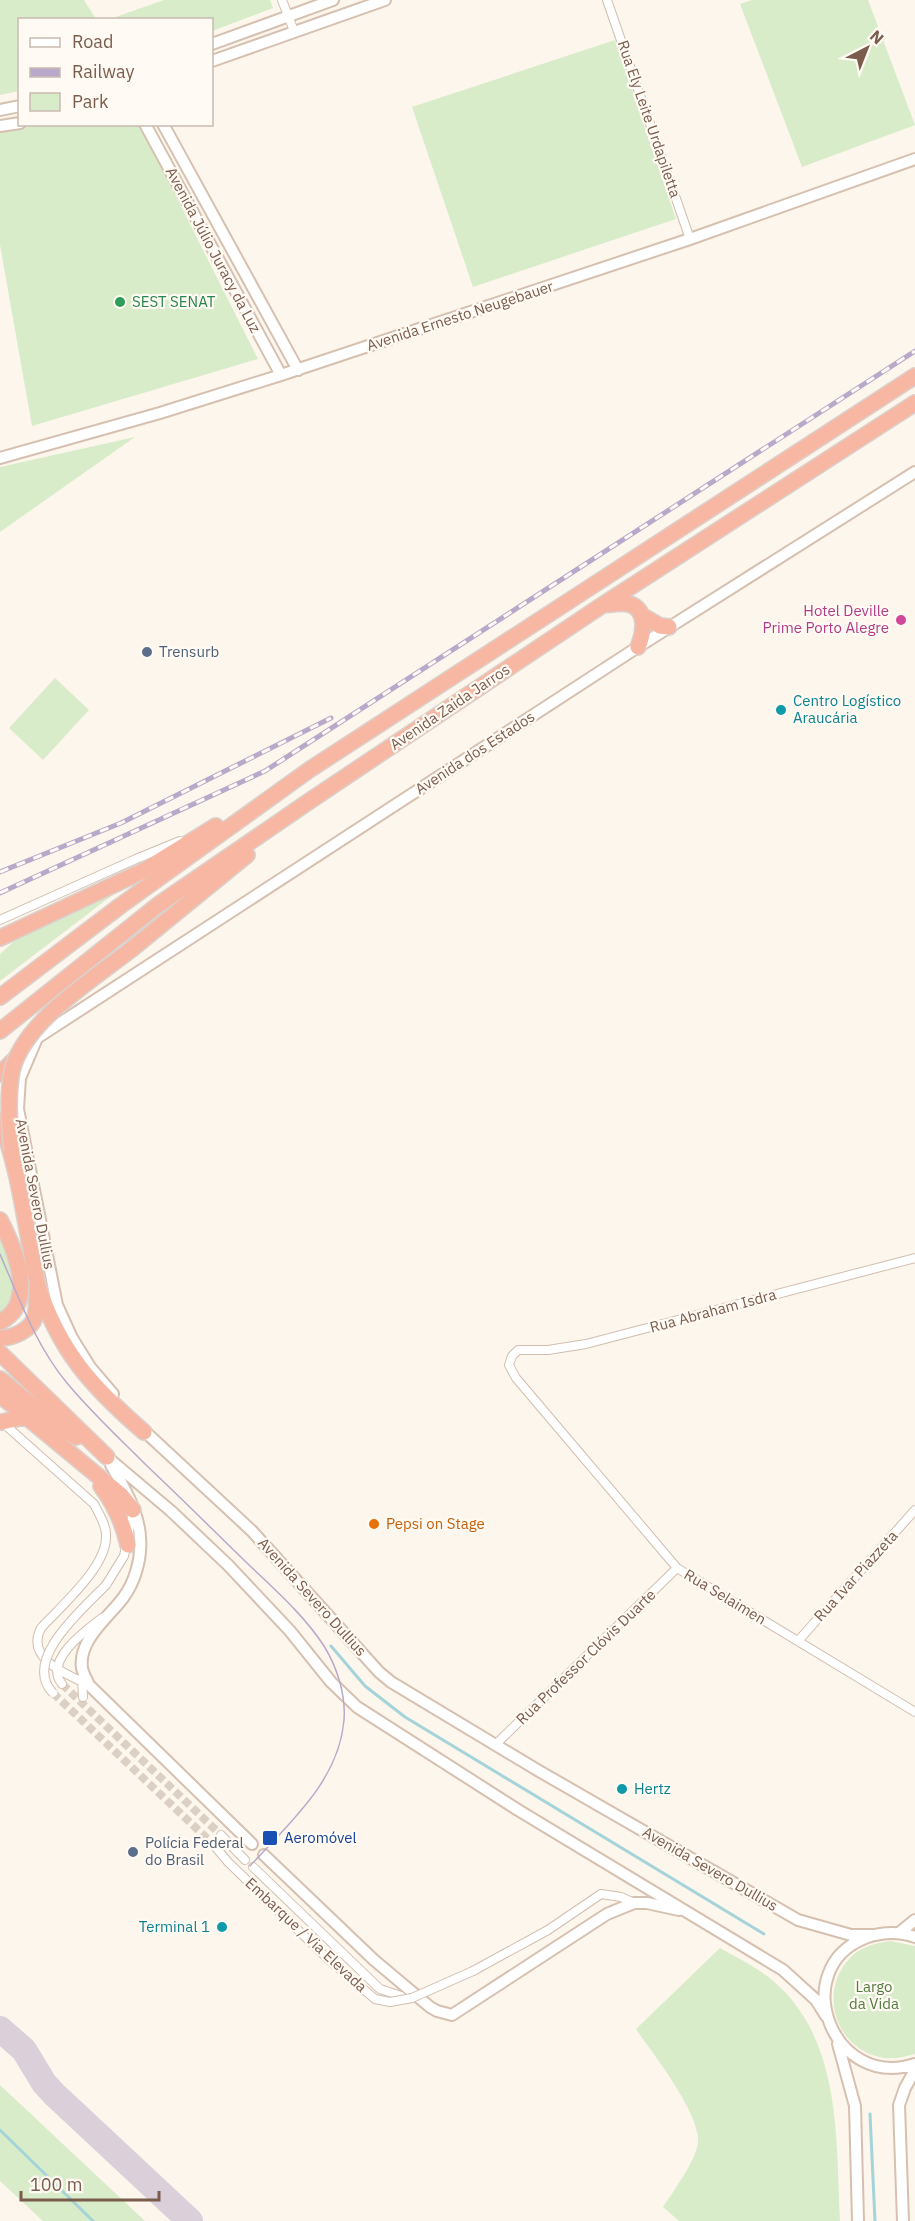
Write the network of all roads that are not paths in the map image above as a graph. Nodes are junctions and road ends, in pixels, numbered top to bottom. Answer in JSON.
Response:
{"nodes":[{"id":1,"x":282,"y":0,"type":"edge"},
{"id":2,"x":333,"y":0,"type":"edge"},
{"id":3,"x":385,"y":0,"type":"edge"},
{"id":4,"x":607,"y":0,"type":"edge"},
{"id":5,"x":288,"y":16,"type":"junction"},
{"id":6,"x":294,"y":31,"type":"junction"},
{"id":7,"x":213,"y":44,"type":"edge"},
{"id":8,"x":213,"y":61,"type":"edge"},
{"id":9,"x":18,"y":106,"type":"edge"},
{"id":10,"x":0,"y":110,"type":"edge"},
{"id":11,"x":18,"y":123,"type":"edge"},
{"id":12,"x":0,"y":126,"type":"edge"},
{"id":13,"x":146,"y":126,"type":"edge"},
{"id":14,"x":164,"y":126,"type":"edge"},
{"id":15,"x":915,"y":159,"type":"edge"},
{"id":16,"x":690,"y":239,"type":"junction"},
{"id":17,"x":298,"y":370,"type":"junction"},
{"id":18,"x":281,"y":375,"type":"junction"},
{"id":19,"x":915,"y":376,"type":"edge"},
{"id":20,"x":915,"y":403,"type":"edge"},
{"id":21,"x":0,"y":458,"type":"edge"},
{"id":22,"x":915,"y":472,"type":"edge"},
{"id":23,"x":601,"y":606,"type":"junction"},
{"id":24,"x":641,"y":615,"type":"junction"},
{"id":25,"x":669,"y":627,"type":"junction"},
{"id":26,"x":638,"y":647,"type":"junction"},
{"id":27,"x":309,"y":770,"type":"junction"},
{"id":28,"x":311,"y":800,"type":"junction"},
{"id":29,"x":209,"y":830,"type":"junction"},
{"id":30,"x":0,"y":920,"type":"edge"},
{"id":31,"x":0,"y":938,"type":"edge"},
{"id":32,"x":0,"y":997,"type":"edge"},
{"id":33,"x":0,"y":1031,"type":"edge"},
{"id":34,"x":37,"y":1038,"type":"junction"},
{"id":35,"x":0,"y":1059,"type":"edge"},
{"id":36,"x":0,"y":1074,"type":"edge"},
{"id":37,"x":0,"y":1120,"type":"edge"},
{"id":38,"x":12,"y":1150,"type":"junction"},
{"id":39,"x":0,"y":1220,"type":"edge"},
{"id":40,"x":915,"y":1258,"type":"edge"},
{"id":41,"x":38,"y":1284,"type":"junction"},
{"id":42,"x":0,"y":1322,"type":"edge"},
{"id":43,"x":0,"y":1338,"type":"edge"},
{"id":44,"x":0,"y":1353,"type":"edge"},
{"id":45,"x":512,"y":1356,"type":"joint"},
{"id":46,"x":0,"y":1379,"type":"edge"},
{"id":47,"x":0,"y":1395,"type":"edge"},
{"id":48,"x":29,"y":1418,"type":"junction"},
{"id":49,"x":1,"y":1422,"type":"edge"},
{"id":50,"x":144,"y":1432,"type":"junction"},
{"id":51,"x":106,"y":1457,"type":"junction"},
{"id":52,"x":85,"y":1464,"type":"junction"},
{"id":53,"x":133,"y":1510,"type":"junction"},
{"id":54,"x":915,"y":1510,"type":"edge"},
{"id":55,"x":128,"y":1545,"type":"junction"},
{"id":56,"x":677,"y":1568,"type":"junction"},
{"id":57,"x":109,"y":1612,"type":"junction"},
{"id":58,"x":798,"y":1641,"type":"junction"},
{"id":59,"x":56,"y":1668,"type":"junction"},
{"id":60,"x":62,"y":1684,"type":"tunnel mouth"},
{"id":61,"x":85,"y":1684,"type":"junction"},
{"id":62,"x":53,"y":1693,"type":"tunnel mouth"},
{"id":63,"x":84,"y":1698,"type":"dead end"},
{"id":64,"x":915,"y":1712,"type":"edge"},
{"id":65,"x":495,"y":1745,"type":"junction"},
{"id":66,"x":221,"y":1835,"type":"tunnel mouth"},
{"id":67,"x":213,"y":1844,"type":"tunnel mouth"},
{"id":68,"x":252,"y":1844,"type":"dead end"},
{"id":69,"x":264,"y":1855,"type":"dead end"},
{"id":70,"x":245,"y":1860,"type":"dead end"},
{"id":71,"x":253,"y":1867,"type":"dead end"},
{"id":72,"x":634,"y":1903,"type":"junction"},
{"id":73,"x":915,"y":1920,"type":"edge"},
{"id":74,"x":707,"y":1922,"type":"junction"},
{"id":75,"x":899,"y":1933,"type":"junction"},
{"id":76,"x":874,"y":1935,"type":"junction"},
{"id":77,"x":915,"y":1937,"type":"edge"},
{"id":78,"x":401,"y":1996,"type":"dead end"},
{"id":79,"x":826,"y":2016,"type":"junction"},
{"id":80,"x":837,"y":2040,"type":"junction"},
{"id":81,"x":915,"y":2064,"type":"edge"},
{"id":82,"x":915,"y":2070,"type":"edge"},
{"id":83,"x":858,"y":2221,"type":"edge"},
{"id":84,"x":903,"y":2221,"type":"edge"}],
"edges":[{"from":1,"to":5,"type":"street"},
{"from":2,"to":5,"type":"street"},
{"from":3,"to":6,"type":"street"},
{"from":4,"to":16,"type":"street","name":"Rua Ely Leite Urdapiletta"},
{"from":5,"to":6,"type":"street"},
{"from":5,"to":7,"type":"street"},
{"from":6,"to":8,"type":"street"},
{"from":9,"to":10,"type":"street"},
{"from":11,"to":12,"type":"street"},
{"from":13,"to":18,"type":"street","name":"Avenida Júlio Juracy da Luz"},
{"from":14,"to":17,"type":"street","name":"Avenida Júlio Juracy da Luz"},
{"from":15,"to":16,"type":"street","name":"Avenida Ernesto Neugebauer"},
{"from":16,"to":17,"type":"street","name":"Avenida Ernesto Neugebauer"},
{"from":17,"to":18,"type":"street","name":"Avenida Ernesto Neugebauer"},
{"from":18,"to":21,"type":"street","name":"Avenida Ernesto Neugebauer"},
{"from":19,"to":27,"type":"highway","name":"Avenida Zaida Jarros"},
{"from":20,"to":23,"type":"highway","name":"Avenida Zaida Jarros"},
{"from":22,"to":25,"type":"street","name":"Avenida dos Estados"},
{"from":23,"to":24,"type":"highway"},
{"from":23,"to":28,"type":"highway","name":"Avenida Zaida Jarros"},
{"from":24,"to":25,"type":"highway"},
{"from":24,"to":26,"type":"highway"},
{"from":25,"to":26,"type":"street","name":"Avenida dos Estados"},
{"from":26,"to":34,"type":"street","name":"Avenida dos Estados"},
{"from":27,"to":29,"type":"highway"},
{"from":27,"to":32,"type":"highway","name":"Avenida Zaida Jarros"},
{"from":28,"to":33,"type":"highway","name":"Avenida Zaida Jarros"},
{"from":28,"to":38,"type":"highway","bridge":true},
{"from":29,"to":30,"type":"street"},
{"from":29,"to":31,"type":"highway"},
{"from":34,"to":35,"type":"highway"},
{"from":34,"to":36,"type":"highway"},
{"from":34,"to":50,"type":"street","name":"Avenida Severo Dullius"},
{"from":37,"to":38,"type":"highway","bridge":true},
{"from":38,"to":41,"type":"highway"},
{"from":39,"to":42,"type":"highway"},
{"from":40,"to":45,"type":"street","name":"Rua Abraham Isdra"},
{"from":41,"to":43,"type":"highway"},
{"from":41,"to":50,"type":"highway"},
{"from":44,"to":51,"type":"highway"},
{"from":45,"to":56,"type":"street","name":"Rua Selaimen"},
{"from":46,"to":51,"type":"highway"},
{"from":47,"to":48,"type":"highway"},
{"from":48,"to":49,"type":"highway"},
{"from":48,"to":52,"type":"highway"},
{"from":49,"to":59,"type":"street"},
{"from":50,"to":65,"type":"street","name":"Avenida Severo Dullius"},
{"from":51,"to":53,"type":"street"},
{"from":51,"to":74,"type":"street"},
{"from":52,"to":53,"type":"highway"},
{"from":52,"to":55,"type":"highway"},
{"from":53,"to":55,"type":"street"},
{"from":53,"to":57,"type":"street"},
{"from":54,"to":58,"type":"street","name":"Rua Ivar Piazzeta"},
{"from":55,"to":62,"type":"street","bridge":true},
{"from":56,"to":58,"type":"street","name":"Rua Selaimen"},
{"from":56,"to":65,"type":"street","name":"Rua Professor Clóvis Duarte"},
{"from":57,"to":59,"type":"street"},
{"from":57,"to":61,"type":"street"},
{"from":58,"to":64,"type":"street","name":"Rua Selaimen"},
{"from":59,"to":60,"type":"street"},
{"from":59,"to":61,"type":"street"},
{"from":61,"to":63,"type":"street"},
{"from":61,"to":68,"type":"street"},
{"from":65,"to":76,"type":"street","name":"Avenida Severo Dullius"},
{"from":66,"to":70,"type":"street"},
{"from":67,"to":72,"type":"street","name":"Embarque / Via Elevada","bridge":true},
{"from":69,"to":72,"type":"street"},
{"from":71,"to":78,"type":"street"},
{"from":72,"to":74,"type":"street"},
{"from":73,"to":75,"type":"street"},
{"from":74,"to":79,"type":"street"},
{"from":75,"to":76,"type":"street"},
{"from":75,"to":77,"type":"street"},
{"from":76,"to":79,"type":"street"},
{"from":79,"to":80,"type":"street"},
{"from":80,"to":81,"type":"street"},
{"from":80,"to":83,"type":"street"},
{"from":82,"to":84,"type":"street"}]}
